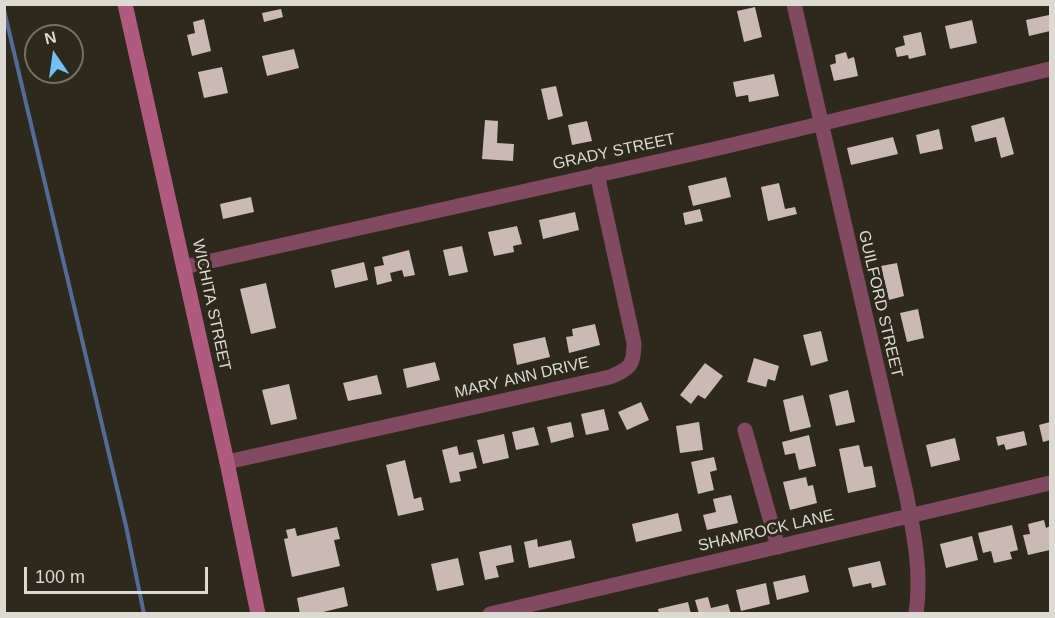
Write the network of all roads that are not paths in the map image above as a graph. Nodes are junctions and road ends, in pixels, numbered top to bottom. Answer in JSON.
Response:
{"nodes":[{"id":1,"x":125,"y":4,"type":"edge"},
{"id":2,"x":794,"y":4,"type":"edge"},
{"id":3,"x":1050,"y":69,"type":"edge"},
{"id":4,"x":819,"y":122,"type":"junction"},
{"id":5,"x":597,"y":174,"type":"junction"},
{"id":6,"x":184,"y":267,"type":"junction"},
{"id":7,"x":746,"y":430,"type":"dead end"},
{"id":8,"x":227,"y":462,"type":"junction"},
{"id":9,"x":1050,"y":483,"type":"edge"},
{"id":10,"x":910,"y":516,"type":"junction"},
{"id":11,"x":778,"y":547,"type":"junction"},
{"id":12,"x":258,"y":614,"type":"edge"},
{"id":13,"x":490,"y":614,"type":"edge"},
{"id":14,"x":916,"y":614,"type":"edge"}],
"edges":[{"from":1,"to":6,"type":"main road","name":"WICHITA STREET"},
{"from":2,"to":4,"type":"street","name":"GUILFORD STREET"},
{"from":3,"to":4,"type":"street","name":"GRADY STREET"},
{"from":4,"to":5,"type":"street","name":"GRADY STREET"},
{"from":4,"to":10,"type":"street","name":"GUILFORD STREET"},
{"from":5,"to":6,"type":"street","name":"GRADY STREET"},
{"from":5,"to":8,"type":"street","name":"MARY ANN DRIVE"},
{"from":6,"to":8,"type":"main road","name":"WICHITA STREET"},
{"from":7,"to":11,"type":"street"},
{"from":8,"to":12,"type":"main road","name":"WICHITA STREET"},
{"from":9,"to":10,"type":"street","name":"SHAMROCK LANE"},
{"from":10,"to":11,"type":"street","name":"SHAMROCK LANE"},
{"from":10,"to":14,"type":"street","name":"GUILFORD STREET"},
{"from":11,"to":13,"type":"street","name":"SHAMROCK LANE"}]}
